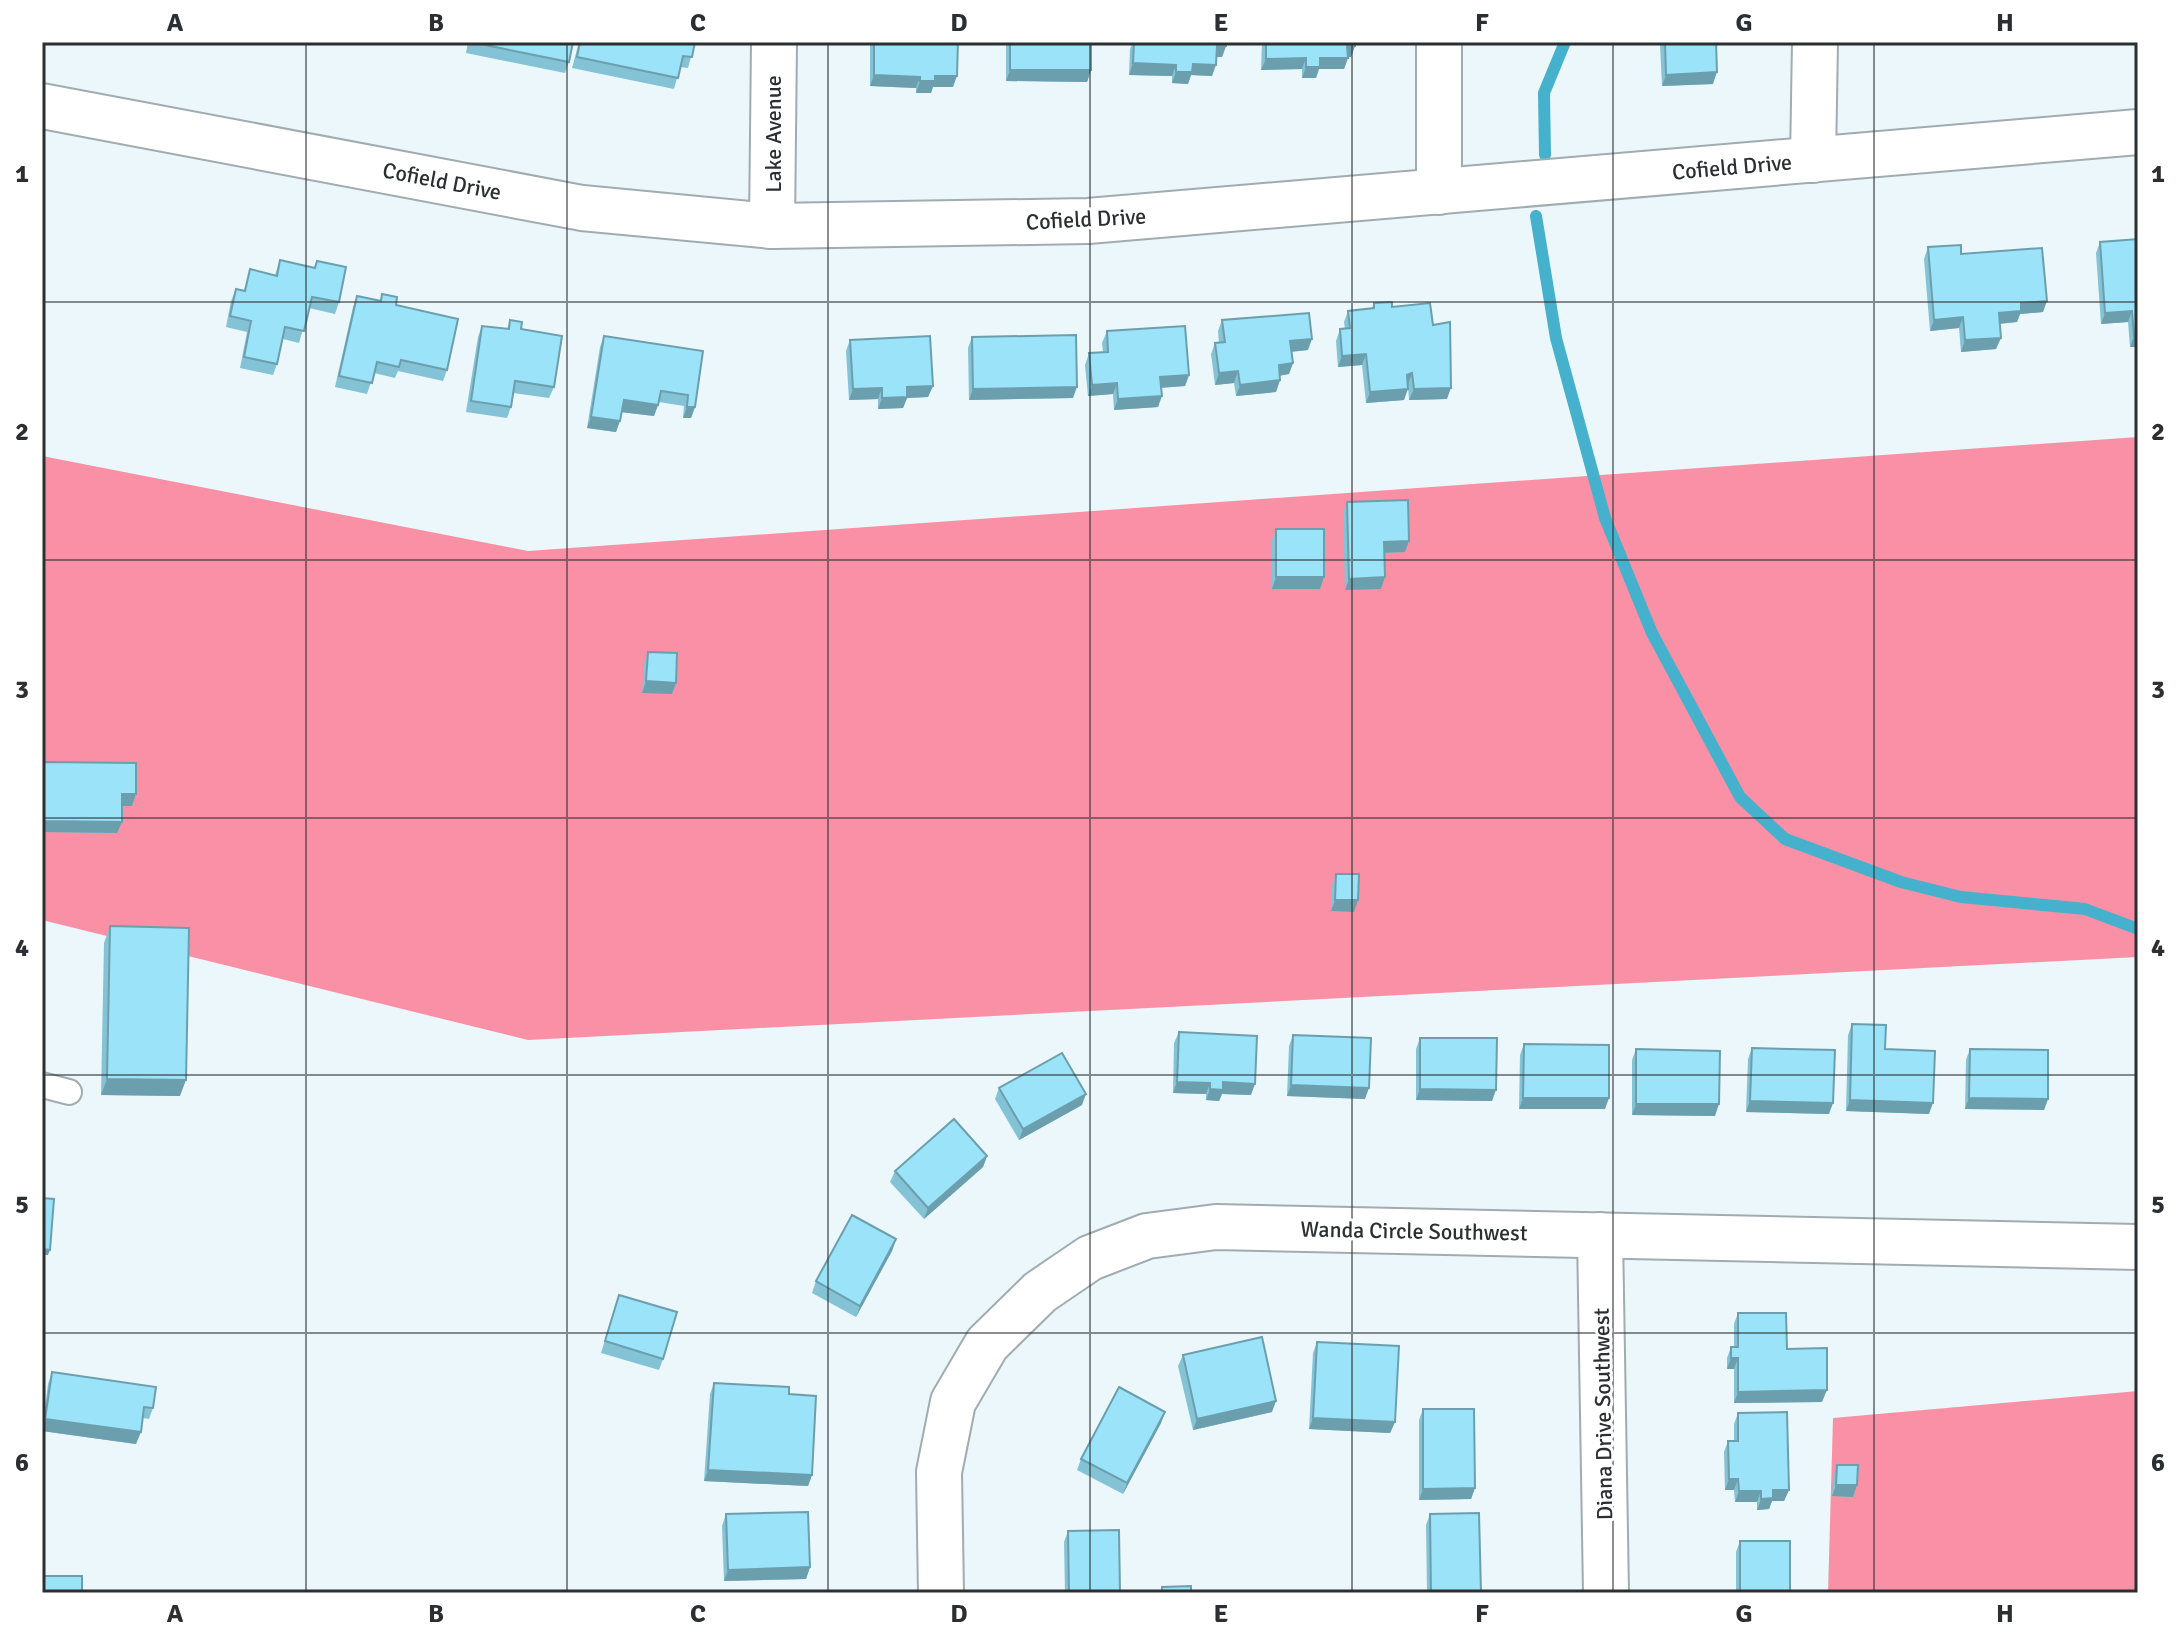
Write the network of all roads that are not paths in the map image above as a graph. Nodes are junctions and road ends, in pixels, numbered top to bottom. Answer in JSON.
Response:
{"nodes":[{"id":1,"x":774,"y":42,"type":"edge"},
{"id":2,"x":1439,"y":42,"type":"edge"},
{"id":3,"x":1815,"y":42,"type":"edge"},
{"id":4,"x":42,"y":106,"type":"edge"},
{"id":5,"x":2138,"y":132,"type":"edge"},
{"id":6,"x":1813,"y":160,"type":"junction"},
{"id":7,"x":1439,"y":192,"type":"junction"},
{"id":8,"x":772,"y":226,"type":"junction"},
{"id":9,"x":42,"y":1085,"type":"edge"},
{"id":10,"x":69,"y":1092,"type":"dead end"},
{"id":11,"x":1600,"y":1235,"type":"junction"},
{"id":12,"x":2138,"y":1247,"type":"edge"},
{"id":13,"x":941,"y":1593,"type":"edge"},
{"id":14,"x":1606,"y":1593,"type":"edge"}],
"edges":[{"from":1,"to":8,"type":"street","name":"Lake Avenue"},
{"from":2,"to":7,"type":"street"},
{"from":3,"to":6,"type":"street"},
{"from":4,"to":8,"type":"street","name":"Cofield Drive"},
{"from":5,"to":6,"type":"street","name":"Cofield Drive"},
{"from":6,"to":7,"type":"street","name":"Cofield Drive"},
{"from":7,"to":8,"type":"street","name":"Cofield Drive"},
{"from":9,"to":10,"type":"lane"},
{"from":11,"to":12,"type":"street","name":"Wanda Circle Southwest"},
{"from":11,"to":13,"type":"street","name":"Wanda Circle Southwest"},
{"from":11,"to":14,"type":"street","name":"Diana Drive Southwest"}]}
